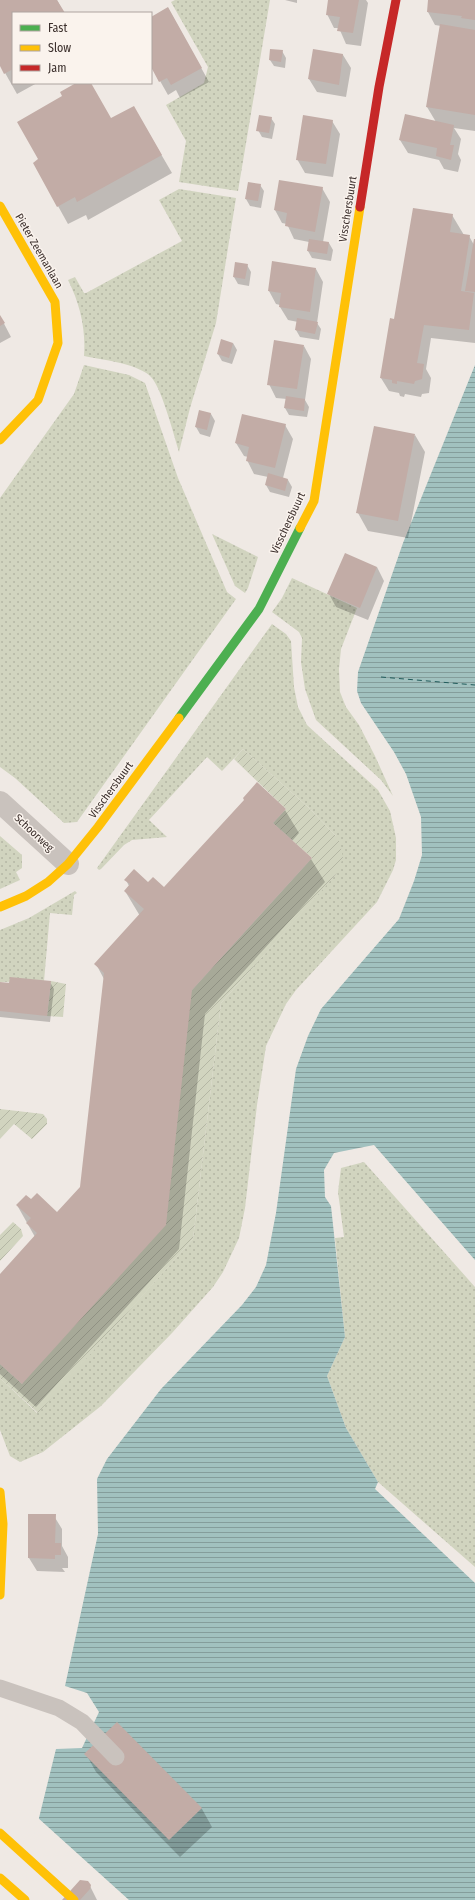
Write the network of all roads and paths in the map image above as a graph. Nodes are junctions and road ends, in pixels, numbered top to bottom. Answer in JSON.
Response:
{"nodes":[{"id":1,"x":396,"y":0,"type":"edge"},
{"id":2,"x":0,"y":206,"type":"edge"},
{"id":3,"x":0,"y":440,"type":"edge"},
{"id":4,"x":0,"y":802,"type":"edge"},
{"id":5,"x":68,"y":864,"type":"junction"},
{"id":6,"x":0,"y":906,"type":"edge"},
{"id":7,"x":0,"y":1492,"type":"edge"},
{"id":8,"x":0,"y":1595,"type":"edge"},
{"id":9,"x":0,"y":1688,"type":"edge"},
{"id":10,"x":116,"y":1757,"type":"dead end"},
{"id":11,"x":0,"y":1833,"type":"edge"},
{"id":12,"x":0,"y":1878,"type":"edge"},
{"id":13,"x":25,"y":1900,"type":"edge"},
{"id":14,"x":74,"y":1900,"type":"edge"}],
"edges":[{"from":1,"to":5,"type":"street","name":"Visschersbuurt"},
{"from":2,"to":3,"type":"street","name":"Pieter Zeemanlaan"},
{"from":4,"to":5,"type":"street","name":"Schoorweg"},
{"from":5,"to":6,"type":"street","name":"Visschersbuurt"},
{"from":7,"to":8,"type":"street"},
{"from":9,"to":10,"type":"lane"},
{"from":11,"to":14,"type":"street"},
{"from":12,"to":13,"type":"street"}]}
